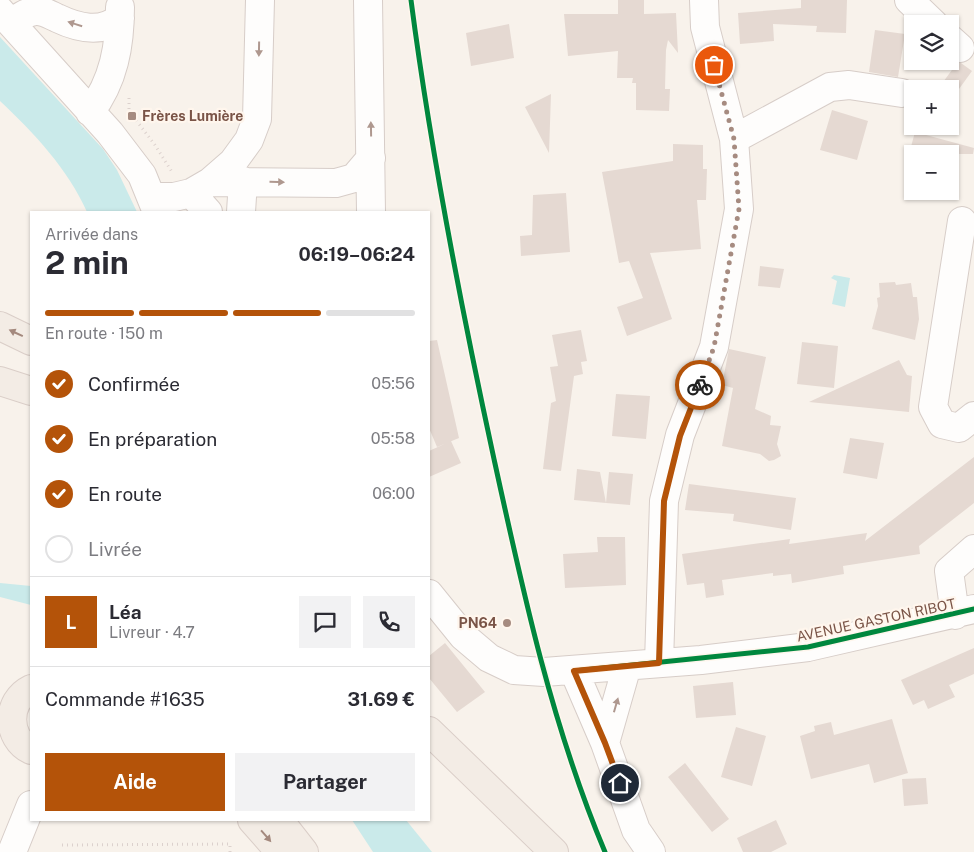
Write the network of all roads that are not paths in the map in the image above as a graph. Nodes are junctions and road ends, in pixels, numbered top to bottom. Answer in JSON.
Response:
{"nodes":[{"id":1,"x":260,"y":0,"type":"edge"},
{"id":2,"x":368,"y":0,"type":"edge"},
{"id":3,"x":704,"y":0,"type":"edge"},
{"id":4,"x":910,"y":0,"type":"edge"},
{"id":5,"x":120,"y":9,"type":"edge"},
{"id":6,"x":925,"y":15,"type":"edge"},
{"id":7,"x":5,"y":17,"type":"edge"},
{"id":8,"x":902,"y":93,"type":"dead end"},
{"id":9,"x":90,"y":112,"type":"junction"},
{"id":10,"x":734,"y":139,"type":"junction"},
{"id":11,"x":371,"y":158,"type":"junction"},
{"id":12,"x":243,"y":181,"type":"junction"},
{"id":13,"x":336,"y":183,"type":"junction"},
{"id":14,"x":198,"y":195,"type":"edge"},
{"id":15,"x":154,"y":205,"type":"edge"},
{"id":16,"x":241,"y":211,"type":"edge"},
{"id":17,"x":356,"y":211,"type":"edge"},
{"id":18,"x":371,"y":211,"type":"edge"},
{"id":19,"x":962,"y":221,"type":"dead end"},
{"id":20,"x":0,"y":326,"type":"edge"},
{"id":21,"x":30,"y":341,"type":"edge"},
{"id":22,"x":0,"y":381,"type":"edge"},
{"id":23,"x":30,"y":391,"type":"edge"},
{"id":24,"x":974,"y":416,"type":"edge"},
{"id":25,"x":974,"y":549,"type":"edge"},
{"id":26,"x":430,"y":595,"type":"edge"},
{"id":27,"x":964,"y":612,"type":"edge"},
{"id":28,"x":659,"y":663,"type":"junction"},
{"id":29,"x":627,"y":666,"type":"junction"},
{"id":30,"x":574,"y":671,"type":"junction"},
{"id":31,"x":12,"y":702,"type":"edge"},
{"id":32,"x":430,"y":732,"type":"edge"},
{"id":33,"x":605,"y":743,"type":"junction"},
{"id":34,"x":30,"y":750,"type":"edge"},
{"id":35,"x":30,"y":807,"type":"edge"},
{"id":36,"x":253,"y":821,"type":"edge"},
{"id":37,"x":280,"y":821,"type":"edge"},
{"id":38,"x":12,"y":852,"type":"edge"},
{"id":39,"x":280,"y":852,"type":"edge"},
{"id":40,"x":304,"y":852,"type":"edge"},
{"id":41,"x":554,"y":852,"type":"edge"},
{"id":42,"x":652,"y":852,"type":"edge"}],
"edges":[{"from":1,"to":14,"type":"street","one_way":true},
{"from":11,"to":2,"type":"street","one_way":true},
{"from":3,"to":10,"type":"street"},
{"from":4,"to":6,"type":"street"},
{"from":5,"to":7,"type":"street","one_way":true},
{"from":5,"to":9,"type":"street"},
{"from":7,"to":9,"type":"street"},
{"from":8,"to":10,"type":"street"},
{"from":9,"to":15,"type":"street"},
{"from":10,"to":28,"type":"street"},
{"from":11,"to":13,"type":"street"},
{"from":11,"to":18,"type":"street"},
{"from":12,"to":13,"type":"street","one_way":true},
{"from":12,"to":14,"type":"street"},
{"from":12,"to":16,"type":"street"},
{"from":13,"to":17,"type":"street"},
{"from":14,"to":15,"type":"street"},
{"from":19,"to":24,"type":"street"},
{"from":21,"to":20,"type":"main road","one_way":true},
{"from":22,"to":23,"type":"main road"},
{"from":25,"to":27,"type":"street"},
{"from":26,"to":30,"type":"street","name":"AVENUE GASTON RIBOT"},
{"from":27,"to":28,"type":"street","name":"AVENUE GASTON RIBOT"},
{"from":28,"to":29,"type":"street","name":"AVENUE GASTON RIBOT"},
{"from":29,"to":30,"type":"street","name":"AVENUE GASTON RIBOT"},
{"from":33,"to":29,"type":"street","one_way":true},
{"from":30,"to":33,"type":"street"},
{"from":31,"to":34,"type":"main road"},
{"from":32,"to":41,"type":"main road"},
{"from":33,"to":42,"type":"street"},
{"from":35,"to":38,"type":"street"},
{"from":36,"to":39,"type":"main road","one_way":true},
{"from":37,"to":40,"type":"main road"}]}
